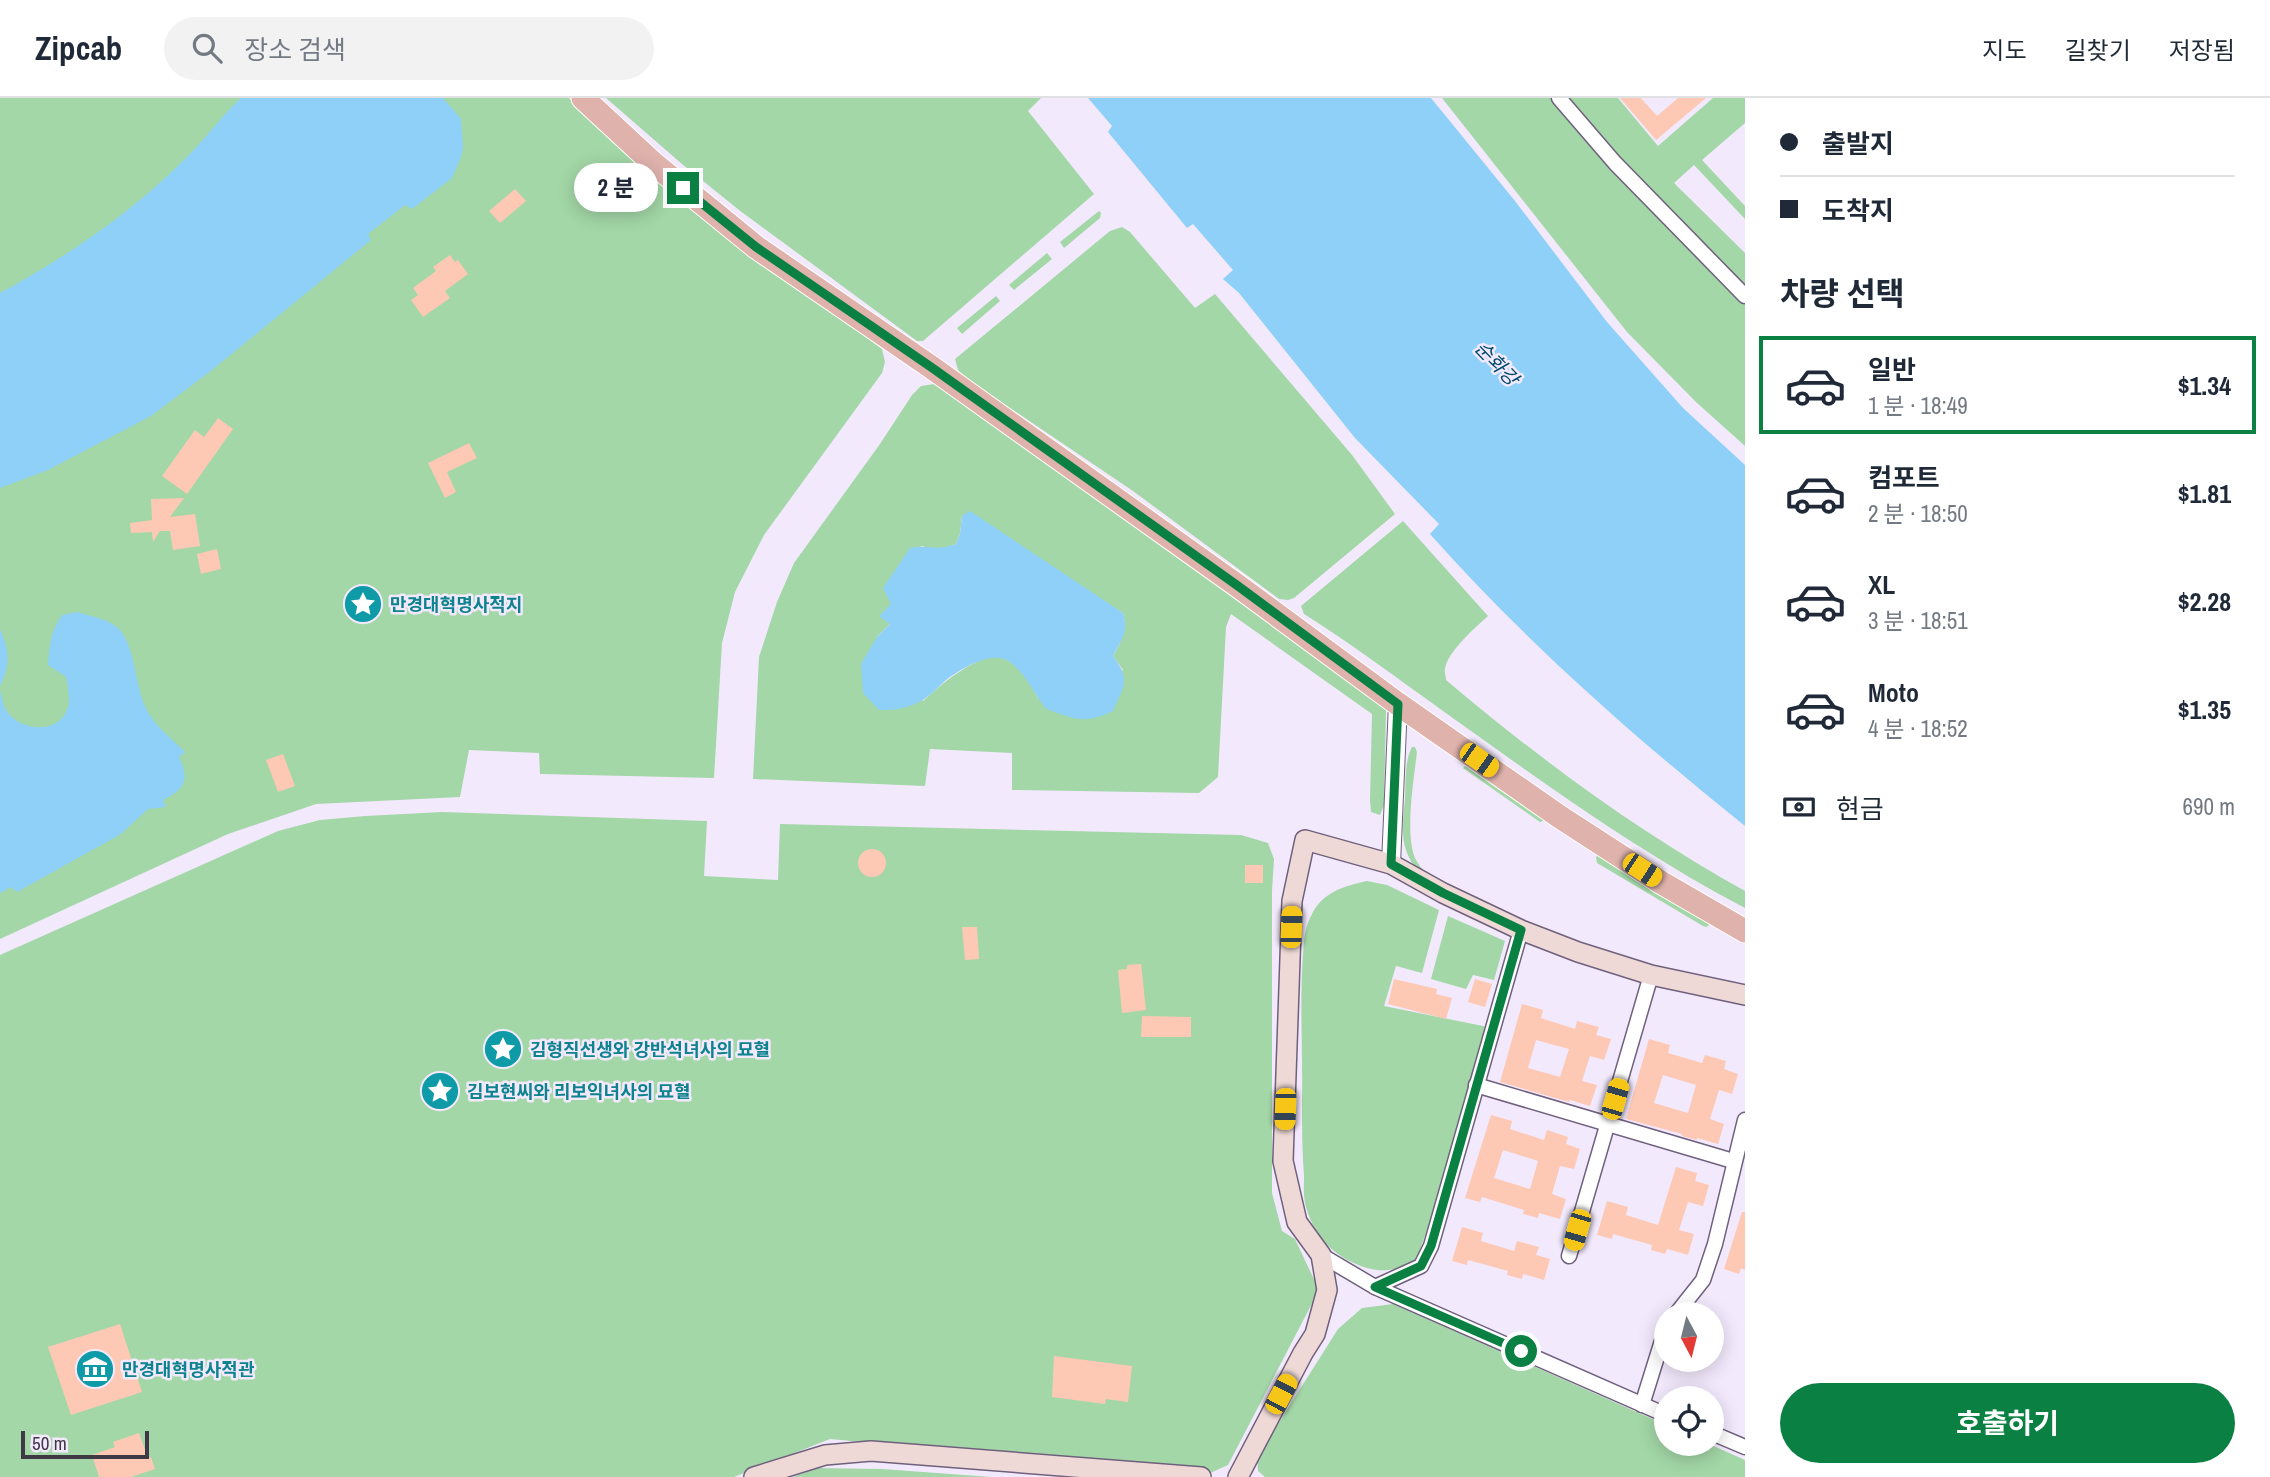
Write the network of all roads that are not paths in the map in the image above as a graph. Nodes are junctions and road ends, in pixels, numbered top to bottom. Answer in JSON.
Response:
{"nodes":[{"id":1,"x":583,"y":98,"type":"edge"},
{"id":2,"x":1559,"y":98,"type":"edge"},
{"id":3,"x":1745,"y":296,"type":"edge"},
{"id":4,"x":1398,"y":704,"type":"junction"},
{"id":5,"x":1391,"y":864,"type":"junction"},
{"id":6,"x":1521,"y":930,"type":"junction"},
{"id":7,"x":1745,"y":932,"type":"edge"},
{"id":8,"x":1651,"y":975,"type":"junction"},
{"id":9,"x":1745,"y":995,"type":"edge"},
{"id":10,"x":1476,"y":1085,"type":"junction"},
{"id":11,"x":1745,"y":1119,"type":"edge"},
{"id":12,"x":1607,"y":1124,"type":"junction"},
{"id":13,"x":1733,"y":1161,"type":"junction"},
{"id":14,"x":1321,"y":1255,"type":"junction"},
{"id":15,"x":1569,"y":1256,"type":"dead end"},
{"id":16,"x":1375,"y":1287,"type":"junction"},
{"id":17,"x":1686,"y":1302,"type":"edge"},
{"id":18,"x":1654,"y":1366,"type":"edge"},
{"id":19,"x":1642,"y":1405,"type":"junction"},
{"id":20,"x":1654,"y":1410,"type":"edge"},
{"id":21,"x":1724,"y":1438,"type":"edge"},
{"id":22,"x":1745,"y":1447,"type":"edge"},
{"id":23,"x":754,"y":1477,"type":"edge"},
{"id":24,"x":1201,"y":1477,"type":"edge"},
{"id":25,"x":1238,"y":1477,"type":"edge"}],
"edges":[{"from":1,"to":4,"type":"main road"},
{"from":2,"to":3,"type":"street"},
{"from":4,"to":5,"type":"street"},
{"from":4,"to":7,"type":"main road"},
{"from":5,"to":6,"type":"main road"},
{"from":5,"to":14,"type":"main road"},
{"from":6,"to":8,"type":"main road"},
{"from":6,"to":10,"type":"street"},
{"from":8,"to":9,"type":"main road"},
{"from":8,"to":12,"type":"street"},
{"from":10,"to":12,"type":"street"},
{"from":10,"to":16,"type":"street"},
{"from":11,"to":13,"type":"street"},
{"from":12,"to":13,"type":"street"},
{"from":12,"to":15,"type":"street"},
{"from":13,"to":17,"type":"street"},
{"from":14,"to":16,"type":"street"},
{"from":14,"to":25,"type":"main road"},
{"from":16,"to":19,"type":"street"},
{"from":18,"to":19,"type":"street"},
{"from":19,"to":20,"type":"street"},
{"from":21,"to":22,"type":"street"},
{"from":23,"to":24,"type":"main road"}]}
